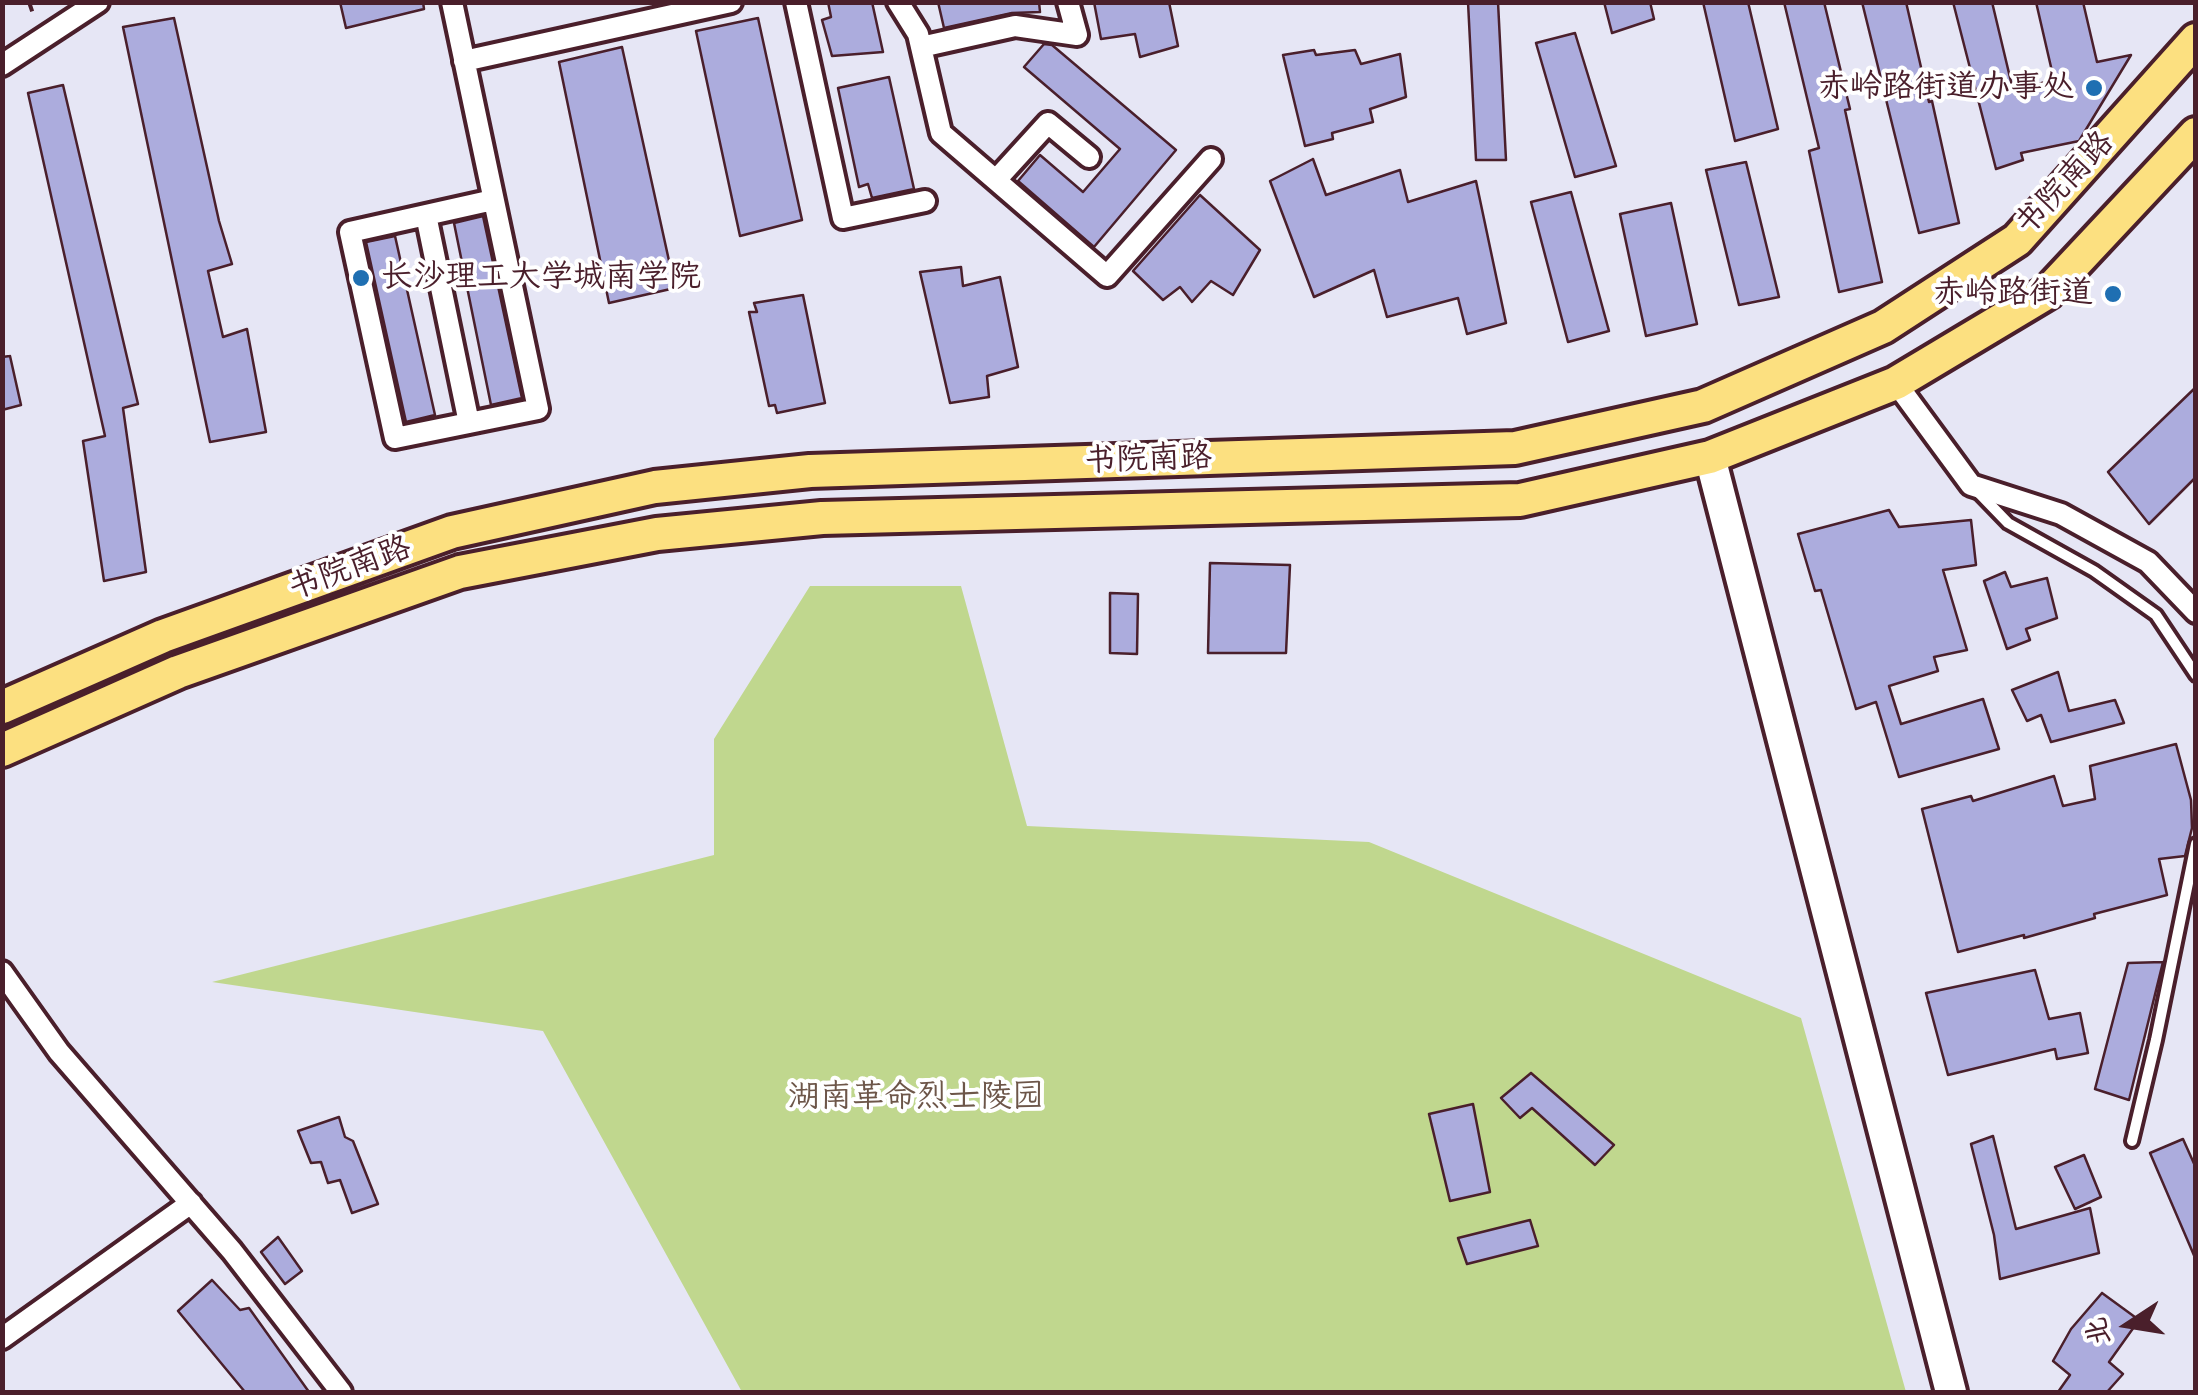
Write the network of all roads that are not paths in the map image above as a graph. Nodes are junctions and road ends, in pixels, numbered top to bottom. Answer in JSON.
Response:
{"nodes":[{"id":1,"x":98,"y":2,"type":"edge"},
{"id":2,"x":452,"y":2,"type":"edge"},
{"id":3,"x":731,"y":2,"type":"edge"},
{"id":4,"x":796,"y":2,"type":"edge"},
{"id":5,"x":898,"y":2,"type":"edge"},
{"id":6,"x":1068,"y":2,"type":"edge"},
{"id":7,"x":2196,"y":40,"type":"edge"},
{"id":8,"x":921,"y":48,"type":"junction"},
{"id":9,"x":464,"y":61,"type":"junction"},
{"id":10,"x":2,"y":65,"type":"edge"},
{"id":11,"x":2196,"y":134,"type":"edge"},
{"id":12,"x":1089,"y":158,"type":"dead end"},
{"id":13,"x":1211,"y":159,"type":"dead end"},
{"id":14,"x":996,"y":180,"type":"junction"},
{"id":15,"x":493,"y":200,"type":"junction"},
{"id":16,"x":925,"y":201,"type":"dead end"},
{"id":17,"x":426,"y":215,"type":"junction"},
{"id":18,"x":1896,"y":382,"type":"junction"},
{"id":19,"x":469,"y":423,"type":"junction"},
{"id":20,"x":1710,"y":457,"type":"junction"},
{"id":21,"x":1972,"y":485,"type":"junction"},
{"id":22,"x":2196,"y":612,"type":"edge"},
{"id":23,"x":2196,"y":674,"type":"edge"},
{"id":24,"x":2,"y":707,"type":"edge"},
{"id":25,"x":2,"y":750,"type":"edge"},
{"id":26,"x":2196,"y":844,"type":"edge"},
{"id":27,"x":2,"y":972,"type":"edge"},
{"id":28,"x":2132,"y":1142,"type":"dead end"},
{"id":29,"x":191,"y":1203,"type":"junction"},
{"id":30,"x":2,"y":1338,"type":"edge"},
{"id":31,"x":342,"y":1392,"type":"edge"},
{"id":32,"x":1951,"y":1392,"type":"edge"}],
"edges":[{"from":1,"to":10,"type":"street"},
{"from":2,"to":9,"type":"street"},
{"from":3,"to":9,"type":"street"},
{"from":4,"to":16,"type":"street"},
{"from":5,"to":8,"type":"street"},
{"from":6,"to":8,"type":"street"},
{"from":7,"to":24,"type":"main road","name":"书院南路"},
{"from":8,"to":14,"type":"street"},
{"from":9,"to":15,"type":"street"},
{"from":11,"to":18,"type":"main road","name":"书院南路"},
{"from":12,"to":14,"type":"street"},
{"from":13,"to":14,"type":"street"},
{"from":15,"to":17,"type":"street"},
{"from":15,"to":19,"type":"street"},
{"from":17,"to":19,"type":"street"},
{"from":17,"to":19,"type":"street"},
{"from":18,"to":20,"type":"main road","name":"书院南路"},
{"from":18,"to":21,"type":"street"},
{"from":20,"to":25,"type":"main road","name":"书院南路"},
{"from":20,"to":32,"type":"street"},
{"from":21,"to":22,"type":"street"},
{"from":21,"to":23,"type":"lane"},
{"from":26,"to":28,"type":"lane"},
{"from":27,"to":29,"type":"street"},
{"from":29,"to":30,"type":"street"},
{"from":29,"to":31,"type":"street"}]}
